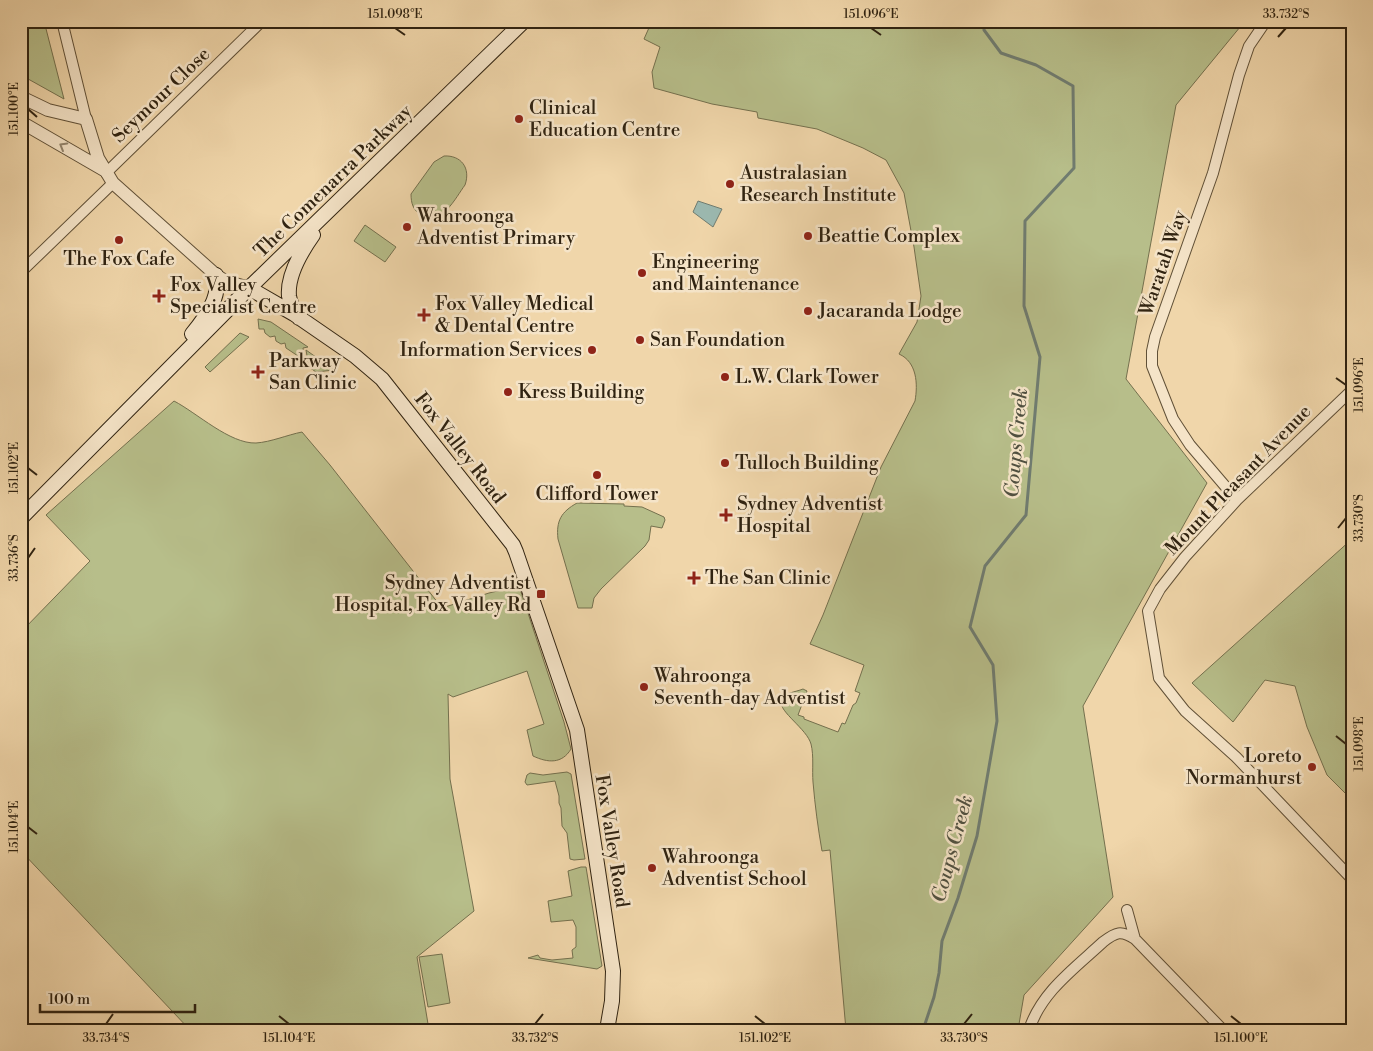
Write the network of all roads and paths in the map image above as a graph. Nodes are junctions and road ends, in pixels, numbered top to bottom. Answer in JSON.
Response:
{"nodes":[{"id":1,"x":62,"y":21,"type":"edge"},
{"id":2,"x":262,"y":21,"type":"edge"},
{"id":3,"x":524,"y":21,"type":"edge"},
{"id":4,"x":1266,"y":21,"type":"edge"},
{"id":5,"x":21,"y":97,"type":"edge"},
{"id":6,"x":86,"y":119,"type":"junction"},
{"id":7,"x":21,"y":122,"type":"edge"},
{"id":8,"x":108,"y":175,"type":"junction"},
{"id":9,"x":327,"y":214,"type":"junction"},
{"id":10,"x":21,"y":272,"type":"edge"},
{"id":11,"x":216,"y":275,"type":"junction"},
{"id":12,"x":249,"y":288,"type":"junction"},
{"id":13,"x":300,"y":318,"type":"junction"},
{"id":14,"x":166,"y":371,"type":"junction"},
{"id":15,"x":1352,"y":390,"type":"edge"},
{"id":16,"x":1237,"y":500,"type":"junction"},
{"id":17,"x":21,"y":518,"type":"edge"},
{"id":18,"x":1352,"y":880,"type":"edge"},
{"id":19,"x":1127,"y":910,"type":"dead end"},
{"id":20,"x":1135,"y":938,"type":"junction"},
{"id":21,"x":607,"y":1030,"type":"edge"},
{"id":22,"x":1029,"y":1030,"type":"edge"},
{"id":23,"x":1223,"y":1030,"type":"edge"}],
"edges":[{"from":1,"to":6,"type":"street","name":"Fox Valley Road"},
{"from":2,"to":8,"type":"street","name":"Seymour Close"},
{"from":3,"to":9,"type":"main road","name":"The Comenarra Parkway"},
{"from":4,"to":16,"type":"street","name":"Waratah Way"},
{"from":5,"to":6,"type":"street"},
{"from":6,"to":8,"type":"street","name":"Fox Valley Road"},
{"from":8,"to":7,"type":"street","one_way":true},
{"from":8,"to":10,"type":"street","name":"Seymour Close"},
{"from":8,"to":11,"type":"street","name":"Fox Valley Road"},
{"from":9,"to":12,"type":"main road","name":"The Comenarra Parkway"},
{"from":9,"to":13,"type":"main road"},
{"from":11,"to":12,"type":"street","name":"Fox Valley Road"},
{"from":11,"to":14,"type":"main road"},
{"from":12,"to":13,"type":"main road","name":"Fox Valley Road"},
{"from":12,"to":14,"type":"main road","name":"The Comenarra Parkway"},
{"from":13,"to":21,"type":"main road","name":"Fox Valley Road"},
{"from":14,"to":17,"type":"main road","name":"The Comenarra Parkway"},
{"from":15,"to":16,"type":"street","name":"Mount Pleasant Avenue"},
{"from":16,"to":18,"type":"street","name":"Mount Pleasant Avenue"},
{"from":19,"to":20,"type":"street"},
{"from":20,"to":22,"type":"street"},
{"from":20,"to":23,"type":"street"}]}
